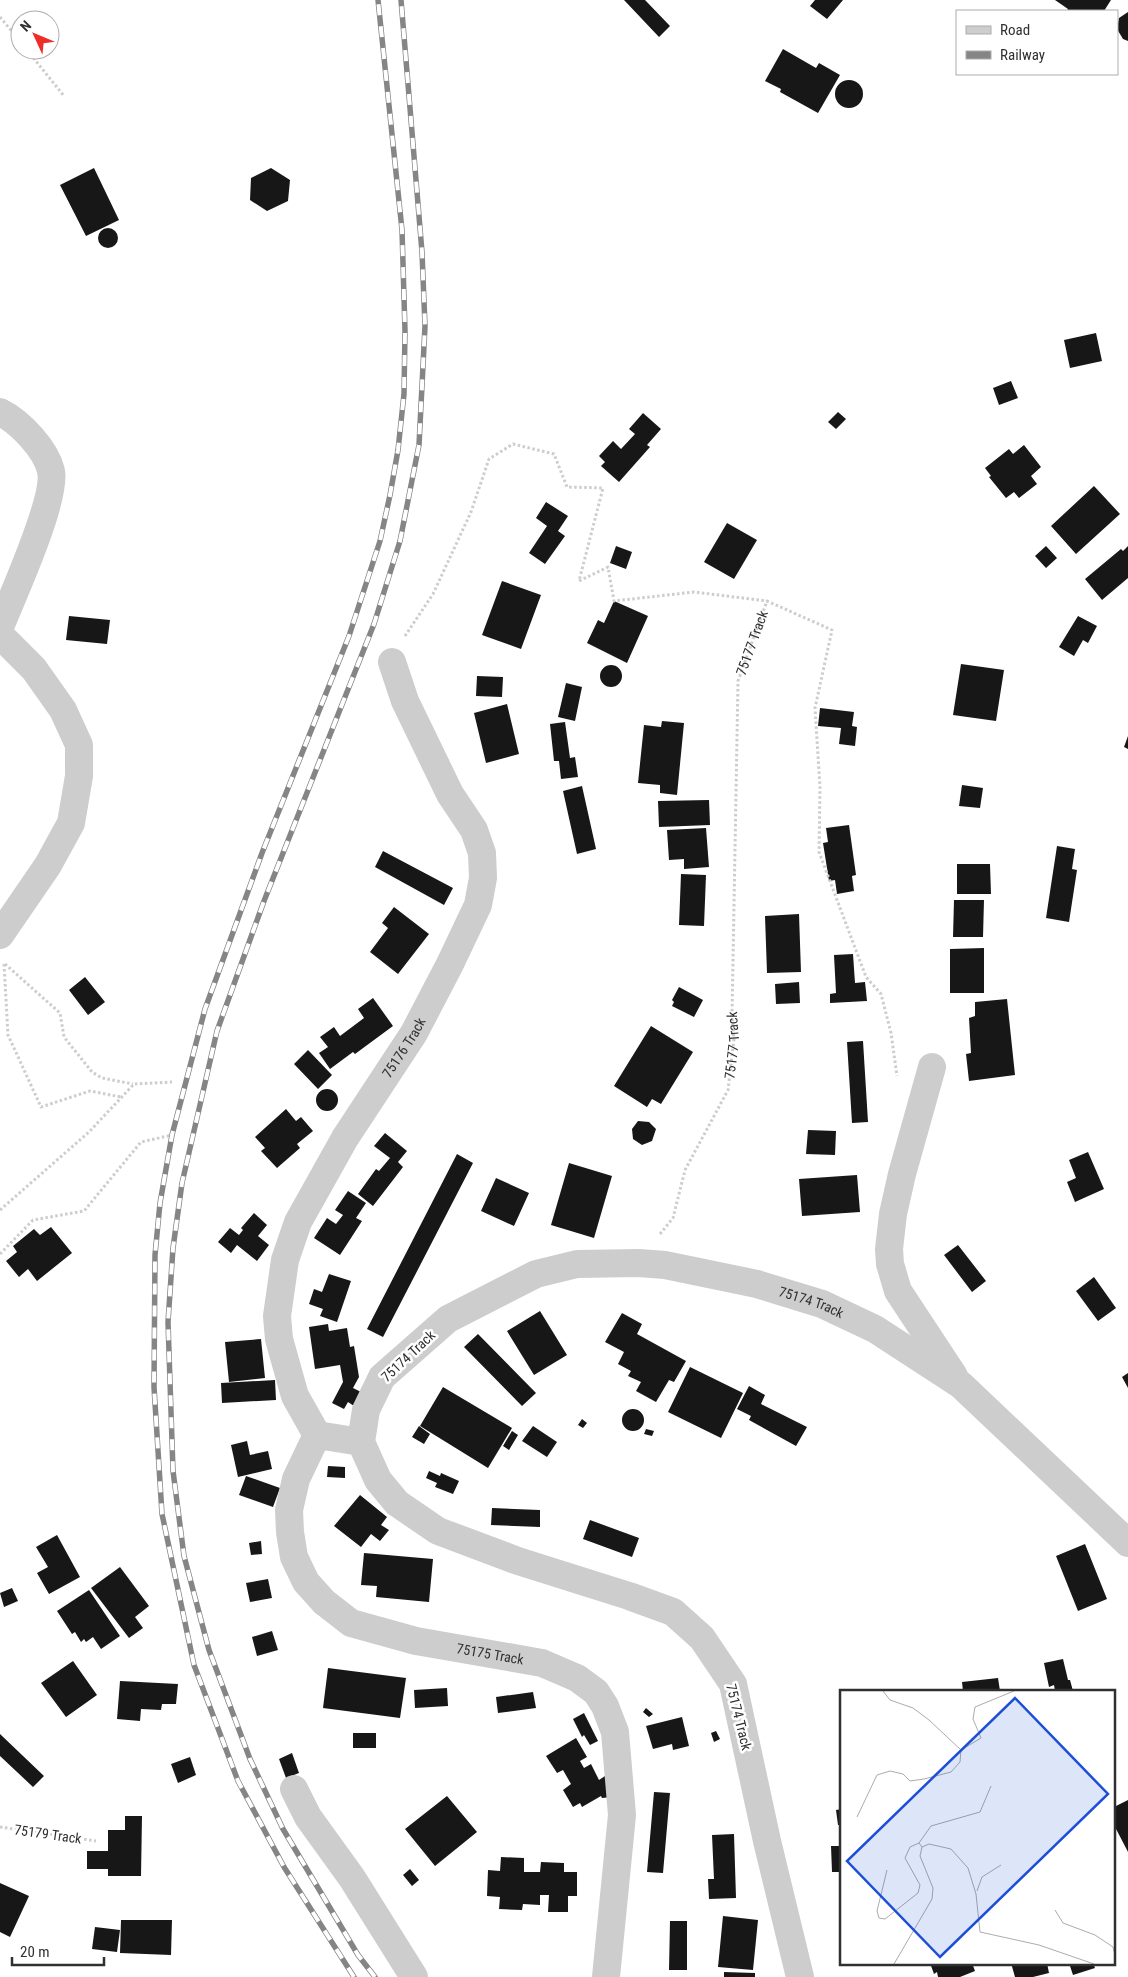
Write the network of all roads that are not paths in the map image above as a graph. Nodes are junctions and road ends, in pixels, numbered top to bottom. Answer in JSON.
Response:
{"nodes":[{"id":1,"x":0,"y":412,"type":"edge"},
{"id":2,"x":0,"y":627,"type":"edge"},
{"id":3,"x":0,"y":636,"type":"edge"},
{"id":4,"x":392,"y":662,"type":"road end"},
{"id":5,"x":0,"y":935,"type":"edge"},
{"id":6,"x":932,"y":1066,"type":"dead end"},
{"id":7,"x":961,"y":1386,"type":"junction"},
{"id":8,"x":317,"y":1435,"type":"junction"},
{"id":9,"x":361,"y":1442,"type":"junction"},
{"id":10,"x":1128,"y":1543,"type":"edge"},
{"id":11,"x":294,"y":1789,"type":"dead end"},
{"id":12,"x":414,"y":1977,"type":"edge"},
{"id":13,"x":606,"y":1977,"type":"edge"},
{"id":14,"x":800,"y":1977,"type":"edge"}],
"edges":[{"from":1,"to":2,"type":"street"},
{"from":3,"to":5,"type":"street"},
{"from":4,"to":8,"type":"street","name":"75176 Track"},
{"from":6,"to":7,"type":"street"},
{"from":7,"to":9,"type":"street","name":"75174 Track"},
{"from":7,"to":10,"type":"street","name":"75174 Track"},
{"from":8,"to":9,"type":"street"},
{"from":8,"to":13,"type":"street","name":"75175 Track"},
{"from":9,"to":14,"type":"street","name":"75174 Track"},
{"from":11,"to":12,"type":"street"}]}
